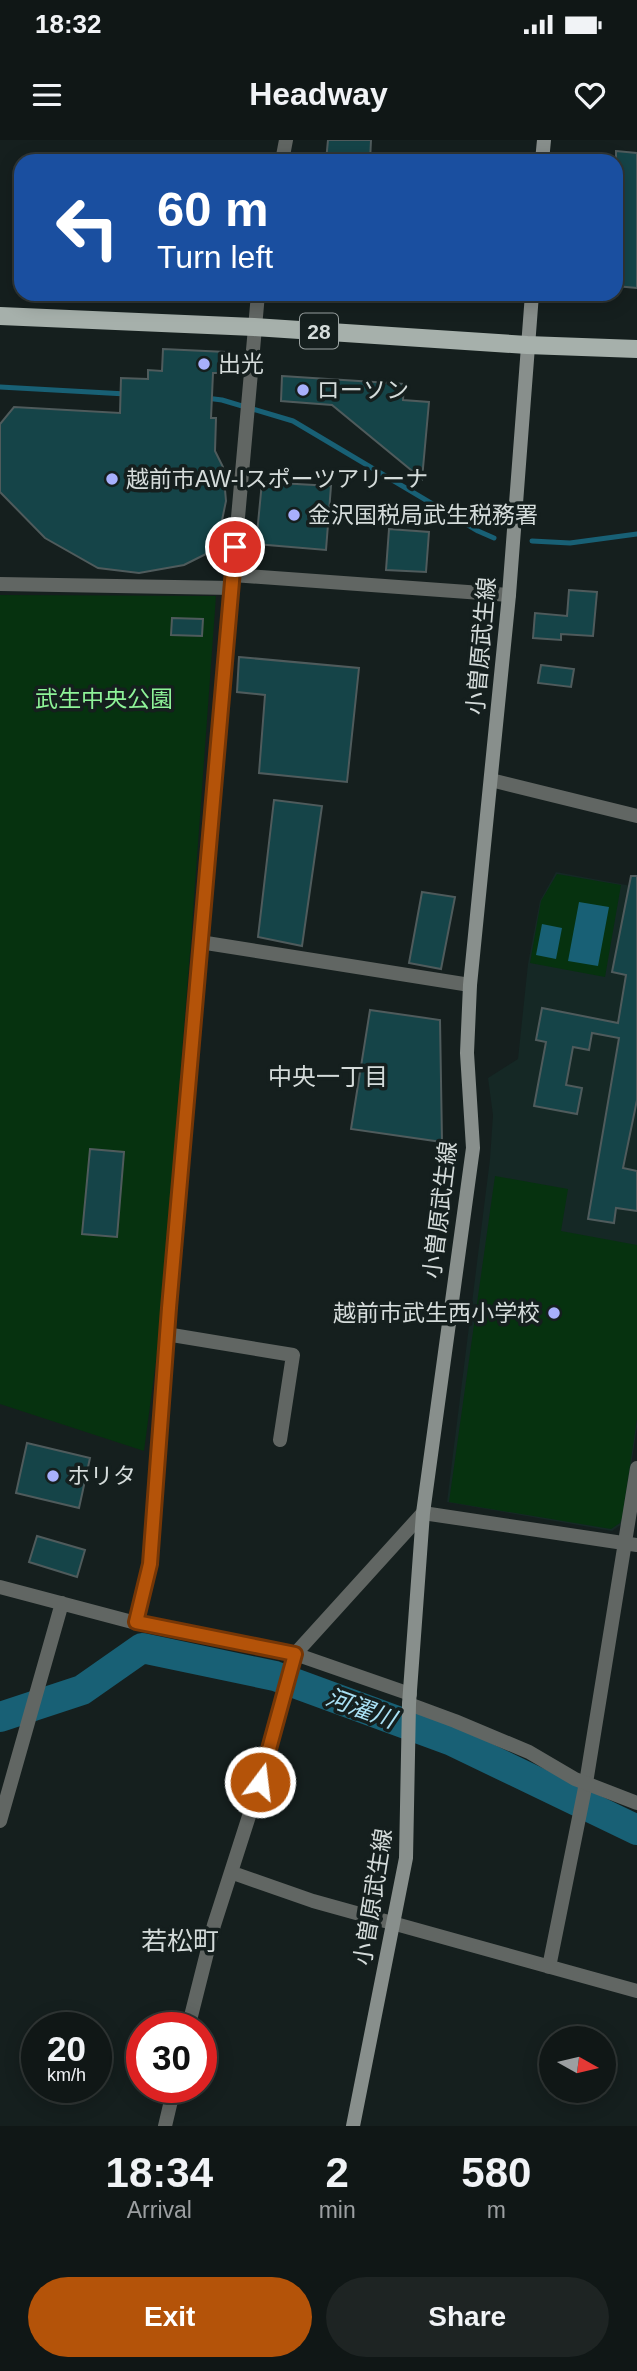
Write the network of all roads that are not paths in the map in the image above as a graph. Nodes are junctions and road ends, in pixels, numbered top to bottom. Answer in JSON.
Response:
{"nodes":[{"id":1,"x":257,"y":301,"type":"edge"},
{"id":2,"x":531,"y":301,"type":"edge"},
{"id":3,"x":0,"y":316,"type":"edge"},
{"id":4,"x":254,"y":327,"type":"junction"},
{"id":5,"x":527,"y":345,"type":"junction"},
{"id":6,"x":637,"y":349,"type":"edge"},
{"id":7,"x":232,"y":581,"type":"junction"},
{"id":8,"x":0,"y":583,"type":"edge"},
{"id":9,"x":509,"y":595,"type":"junction"},
{"id":10,"x":491,"y":780,"type":"junction"},
{"id":11,"x":637,"y":816,"type":"edge"},
{"id":12,"x":200,"y":942,"type":"junction"},
{"id":13,"x":470,"y":985,"type":"junction"},
{"id":14,"x":166,"y":1334,"type":"junction"},
{"id":15,"x":281,"y":1440,"type":"dead end"},
{"id":16,"x":637,"y":1468,"type":"edge"},
{"id":17,"x":423,"y":1513,"type":"junction"},
{"id":18,"x":631,"y":1544,"type":"edge"},
{"id":19,"x":0,"y":1587,"type":"edge"},
{"id":20,"x":62,"y":1603,"type":"junction"},
{"id":21,"x":136,"y":1622,"type":"junction"},
{"id":22,"x":295,"y":1654,"type":"junction"},
{"id":23,"x":409,"y":1702,"type":"junction"},
{"id":24,"x":586,"y":1783,"type":"junction"},
{"id":25,"x":637,"y":1803,"type":"edge"},
{"id":26,"x":0,"y":1821,"type":"edge"},
{"id":27,"x":233,"y":1872,"type":"junction"},
{"id":28,"x":393,"y":1923,"type":"junction"},
{"id":29,"x":549,"y":1967,"type":"junction"},
{"id":30,"x":637,"y":1991,"type":"edge"},
{"id":31,"x":192,"y":2012,"type":"edge"},
{"id":32,"x":170,"y":2103,"type":"edge"},
{"id":33,"x":165,"y":2126,"type":"edge"},
{"id":34,"x":353,"y":2126,"type":"edge"}],
"edges":[{"from":1,"to":4,"type":"street"},
{"from":2,"to":5,"type":"main road","name":"小曽原武生線"},
{"from":3,"to":4,"type":"main road","number":"28"},
{"from":4,"to":5,"type":"main road","number":"28"},
{"from":4,"to":7,"type":"street"},
{"from":5,"to":6,"type":"main road","number":"28"},
{"from":5,"to":9,"type":"main road","name":"小曽原武生線"},
{"from":7,"to":8,"type":"street"},
{"from":7,"to":9,"type":"street"},
{"from":7,"to":12,"type":"street"},
{"from":9,"to":10,"type":"main road","name":"小曽原武生線"},
{"from":10,"to":11,"type":"street"},
{"from":10,"to":13,"type":"main road","name":"小曽原武生線"},
{"from":12,"to":13,"type":"street"},
{"from":12,"to":14,"type":"street"},
{"from":13,"to":17,"type":"main road","name":"小曽原武生線"},
{"from":14,"to":15,"type":"street"},
{"from":14,"to":21,"type":"street"},
{"from":16,"to":18,"type":"street"},
{"from":17,"to":18,"type":"street"},
{"from":17,"to":22,"type":"street"},
{"from":17,"to":23,"type":"main road","name":"小曽原武生線"},
{"from":18,"to":24,"type":"street"},
{"from":19,"to":20,"type":"street"},
{"from":20,"to":21,"type":"street"},
{"from":20,"to":26,"type":"street"},
{"from":21,"to":22,"type":"street"},
{"from":22,"to":23,"type":"street"},
{"from":22,"to":27,"type":"street"},
{"from":23,"to":24,"type":"street"},
{"from":23,"to":28,"type":"main road","name":"小曽原武生線"},
{"from":24,"to":25,"type":"street"},
{"from":24,"to":29,"type":"street"},
{"from":27,"to":28,"type":"street"},
{"from":27,"to":31,"type":"street"},
{"from":28,"to":29,"type":"street"},
{"from":28,"to":34,"type":"main road","name":"小曽原武生線"},
{"from":29,"to":30,"type":"street"},
{"from":32,"to":33,"type":"street"}]}
